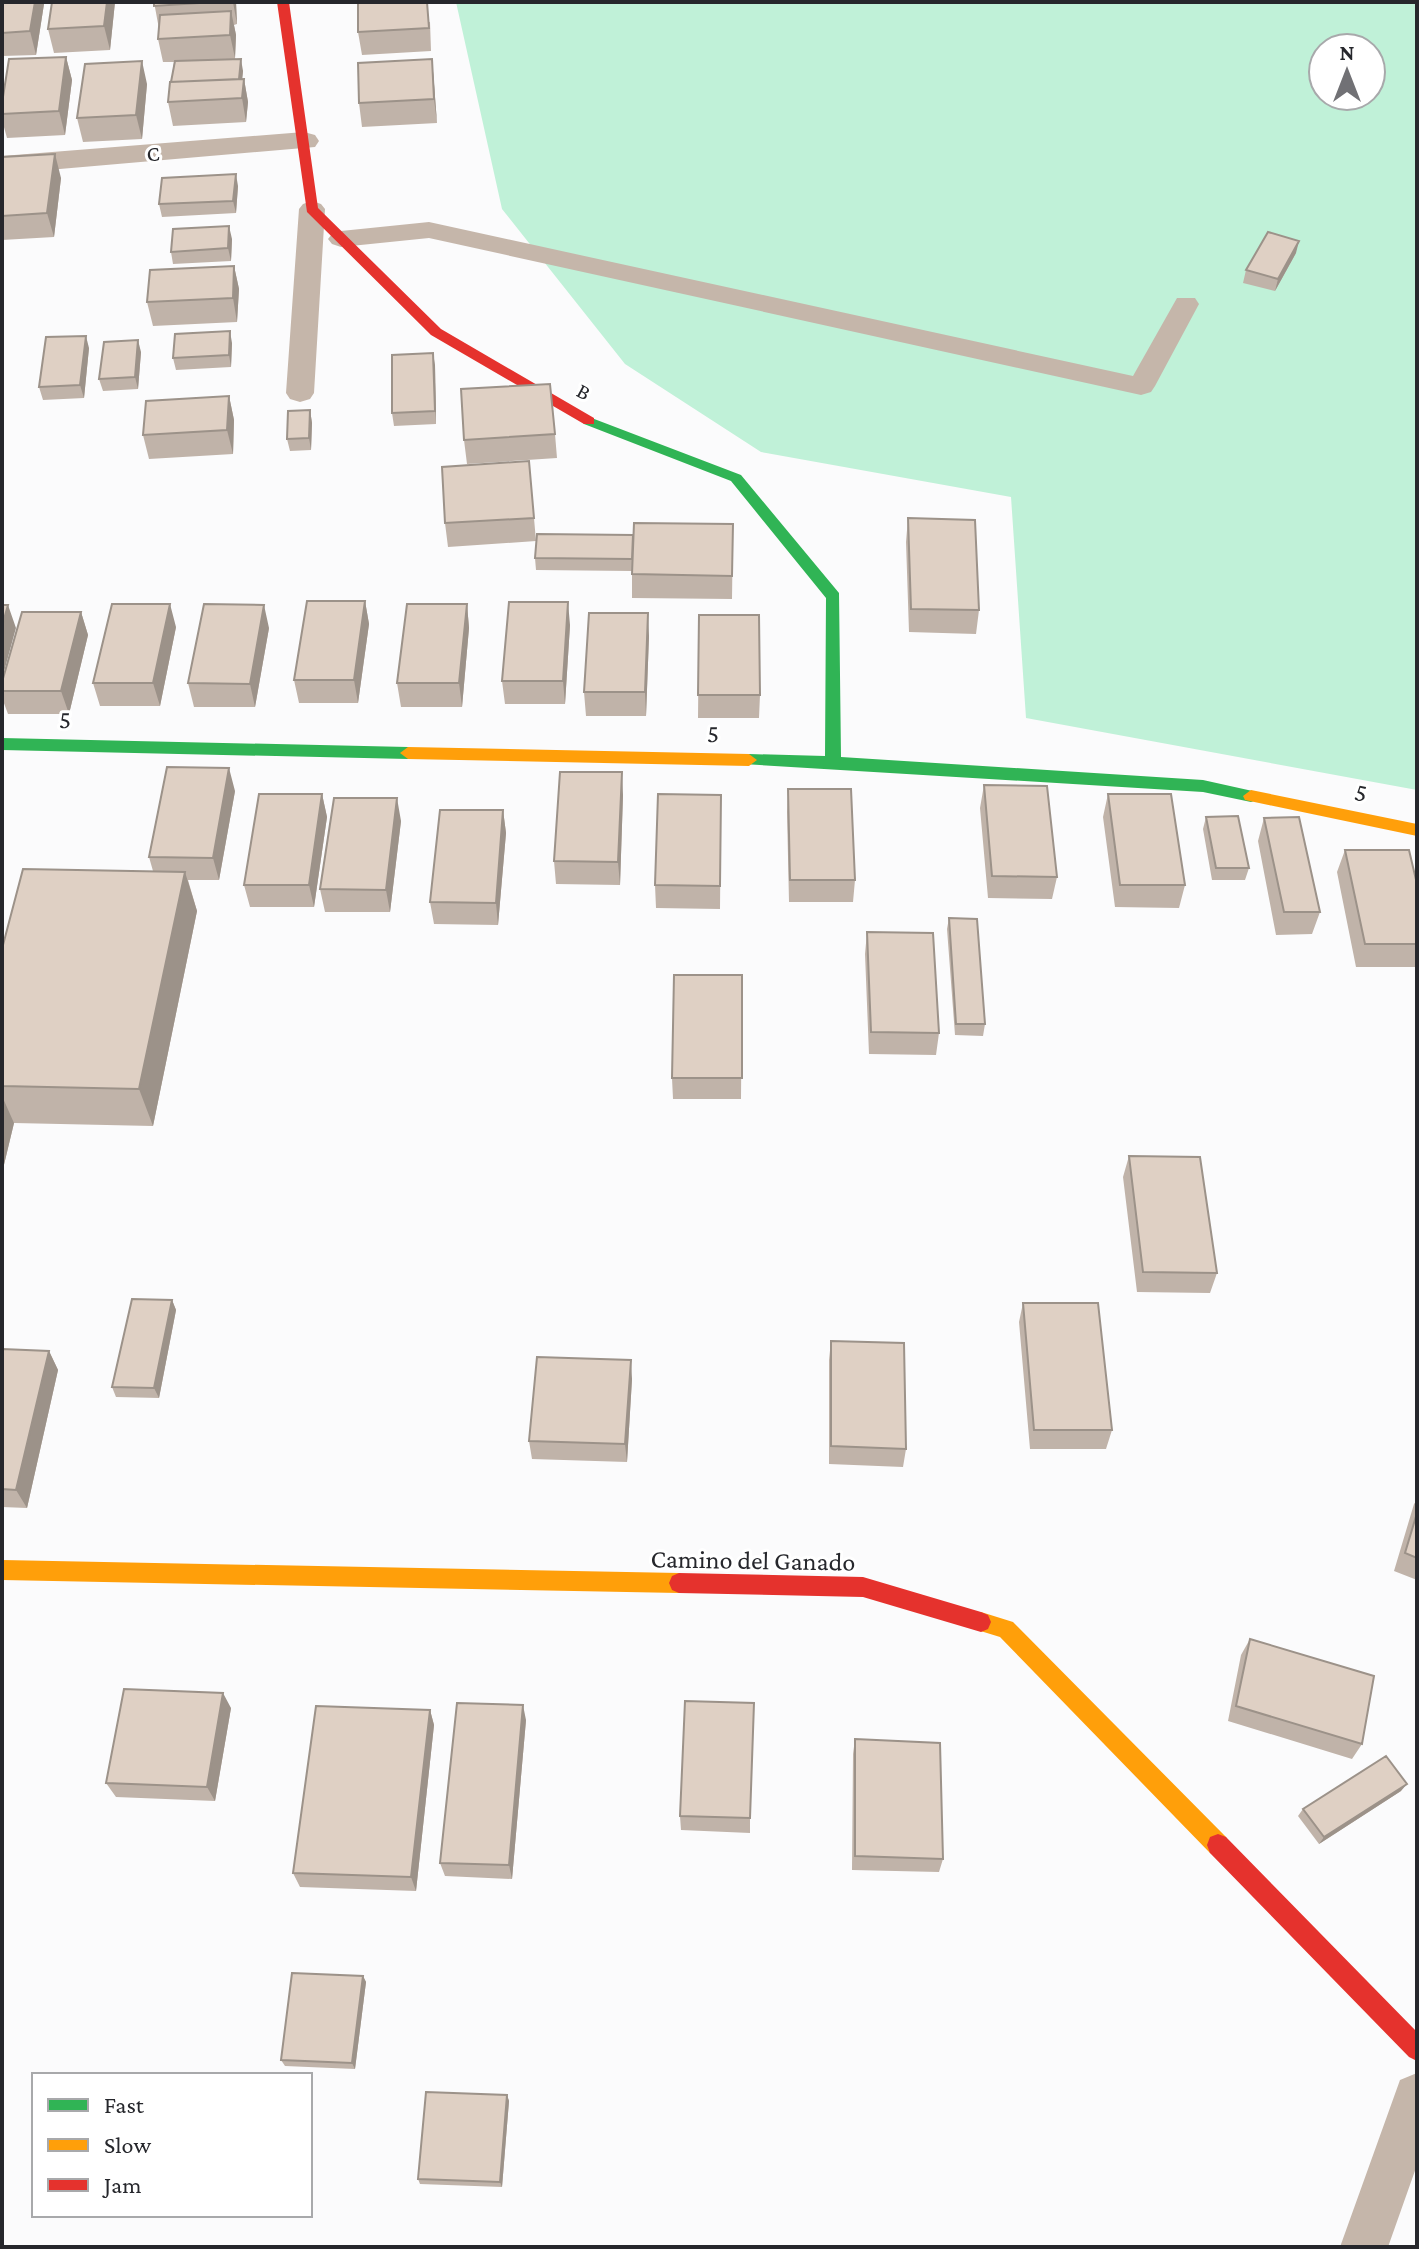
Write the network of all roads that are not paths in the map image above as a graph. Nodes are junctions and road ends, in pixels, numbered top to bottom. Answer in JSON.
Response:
{"nodes":[{"id":1,"x":283,"y":2,"type":"edge"},
{"id":2,"x":304,"y":141,"type":"junction"},
{"id":3,"x":2,"y":165,"type":"edge"},
{"id":4,"x":312,"y":209,"type":"junction"},
{"id":5,"x":341,"y":239,"type":"junction"},
{"id":6,"x":1186,"y":304,"type":"dead end"},
{"id":7,"x":300,"y":393,"type":"dead end"},
{"id":8,"x":2,"y":744,"type":"edge"},
{"id":9,"x":833,"y":762,"type":"junction"},
{"id":10,"x":1417,"y":830,"type":"edge"},
{"id":11,"x":2,"y":1570,"type":"edge"},
{"id":12,"x":1417,"y":2049,"type":"edge"},
{"id":13,"x":1417,"y":2097,"type":"edge"},
{"id":14,"x":1364,"y":2247,"type":"edge"}],
"edges":[{"from":1,"to":2,"type":"street"},
{"from":2,"to":3,"type":"street","name":"C"},
{"from":2,"to":4,"type":"street"},
{"from":4,"to":5,"type":"street","name":"B"},
{"from":4,"to":7,"type":"lane"},
{"from":5,"to":6,"type":"lane"},
{"from":5,"to":9,"type":"street","name":"B"},
{"from":8,"to":9,"type":"street","name":"5"},
{"from":9,"to":10,"type":"street","name":"5"},
{"from":11,"to":12,"type":"street","name":"Camino del Ganado"},
{"from":13,"to":14,"type":"lane"}]}
